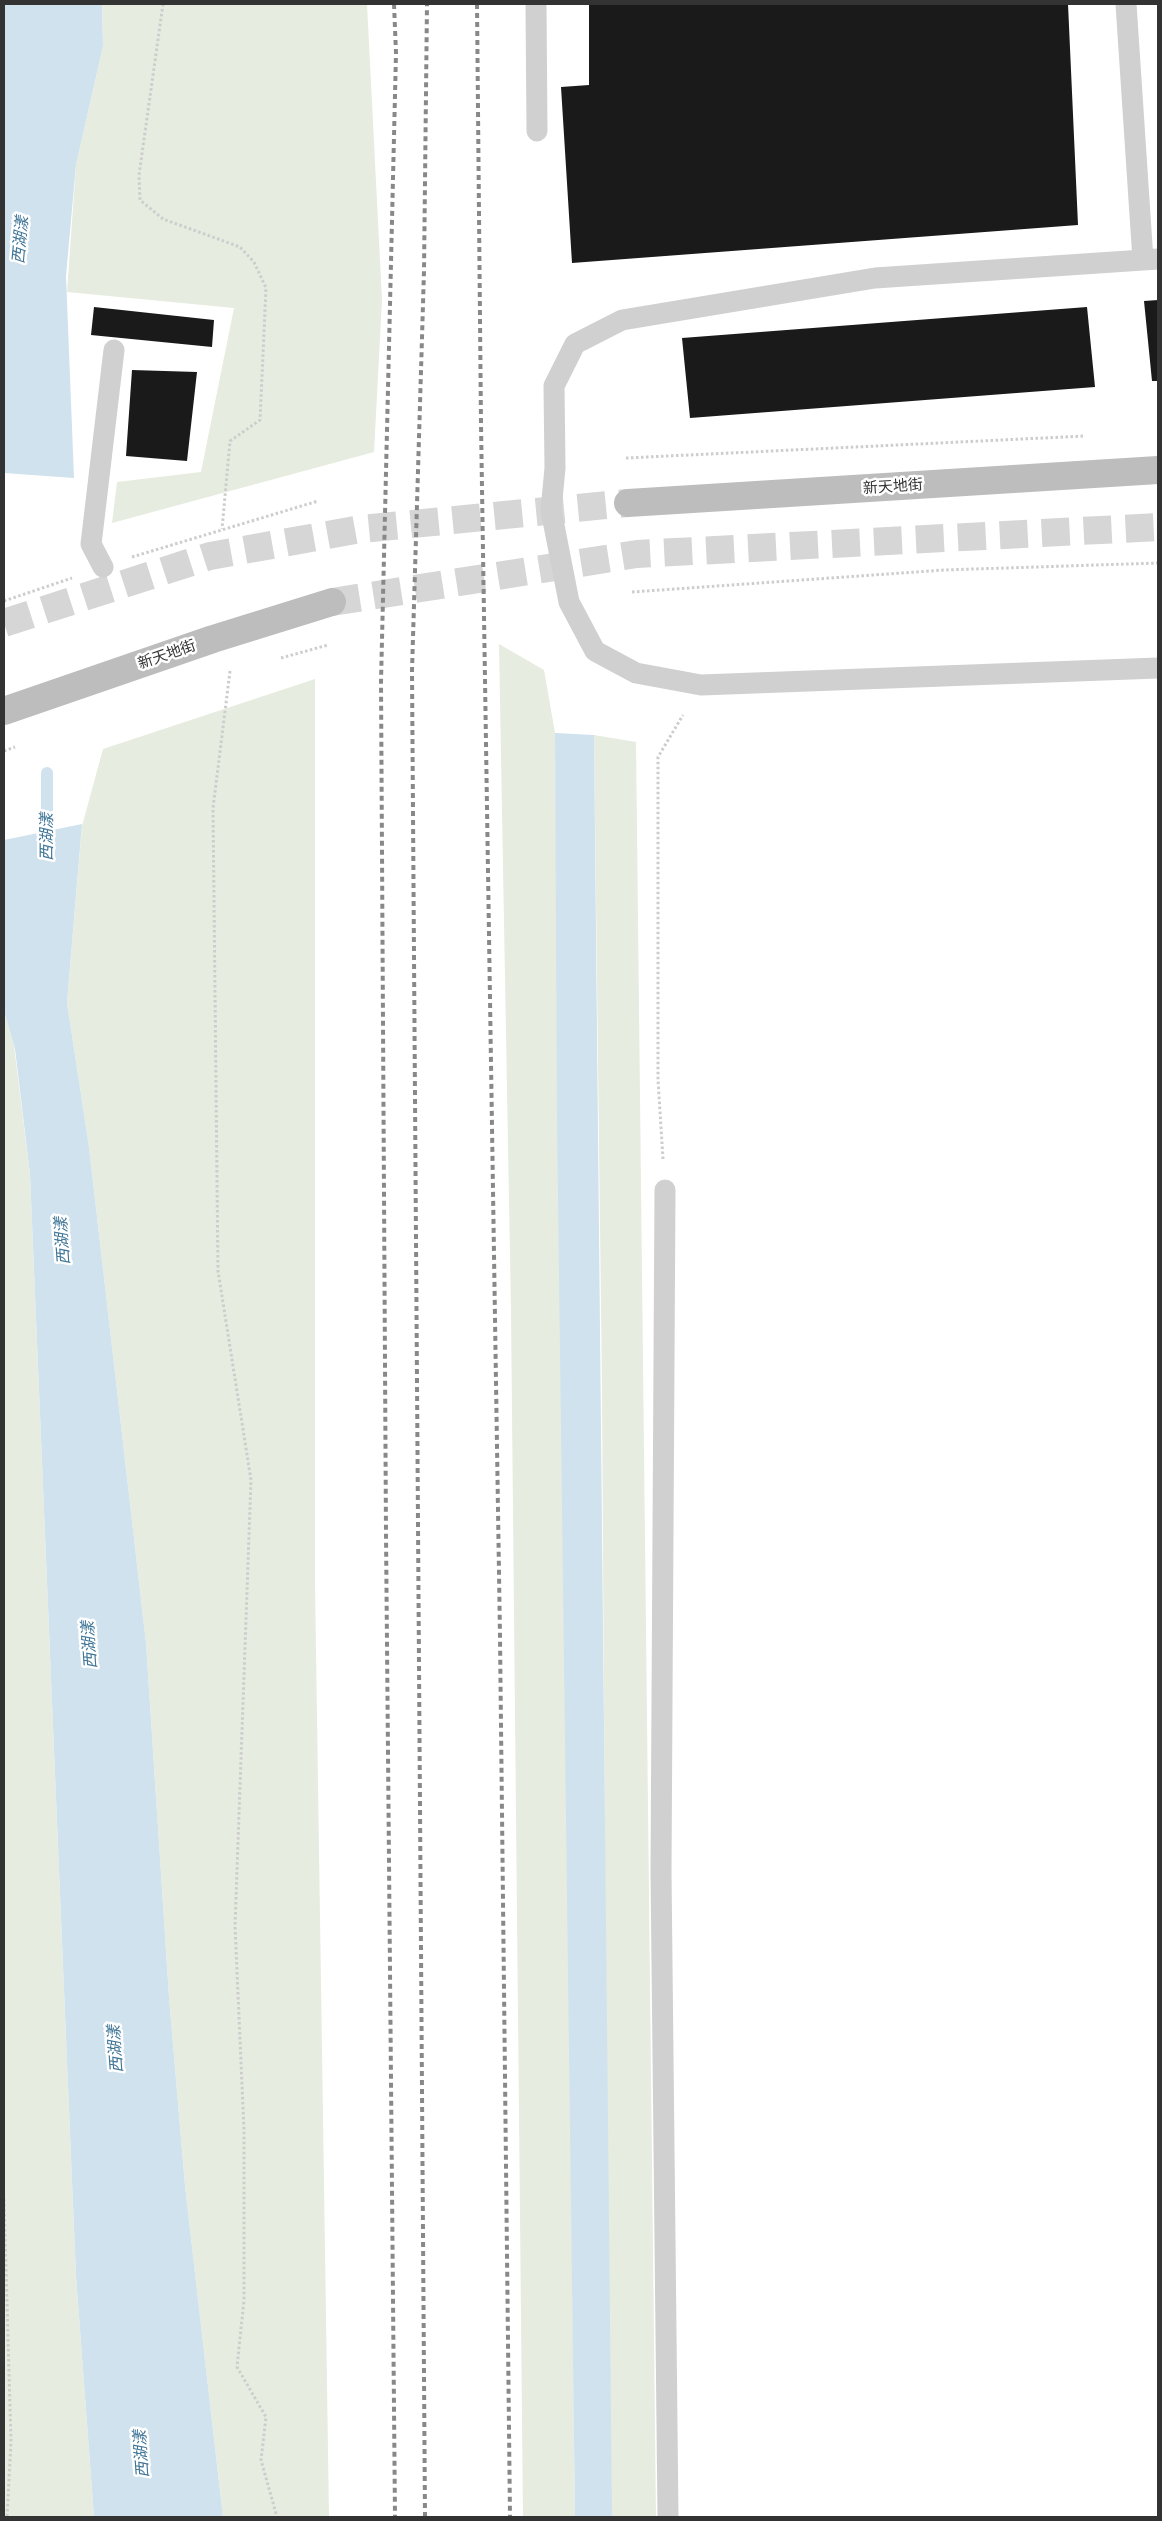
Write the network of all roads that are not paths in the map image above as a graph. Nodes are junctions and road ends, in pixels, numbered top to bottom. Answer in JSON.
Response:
{"nodes":[{"id":1,"x":536,"y":4,"type":"edge"},
{"id":2,"x":1126,"y":4,"type":"edge"},
{"id":3,"x":537,"y":131,"type":"dead end"},
{"id":4,"x":1151,"y":260,"type":"edge"},
{"id":5,"x":114,"y":350,"type":"dead end"},
{"id":6,"x":1158,"y":470,"type":"edge"},
{"id":7,"x":628,"y":503,"type":"tunnel mouth"},
{"id":8,"x":104,"y":567,"type":"road end"},
{"id":9,"x":332,"y":602,"type":"tunnel mouth"},
{"id":10,"x":1158,"y":668,"type":"edge"},
{"id":11,"x":4,"y":711,"type":"edge"},
{"id":12,"x":665,"y":1190,"type":"road end"},
{"id":13,"x":668,"y":2517,"type":"edge"}],
"edges":[{"from":1,"to":3,"type":"lane"},
{"from":2,"to":4,"type":"lane"},
{"from":4,"to":10,"type":"lane"},
{"from":5,"to":8,"type":"lane"},
{"from":6,"to":7,"type":"main road","name":"新天地街"},
{"from":9,"to":11,"type":"main road","name":"新天地街"},
{"from":12,"to":13,"type":"lane"}]}
